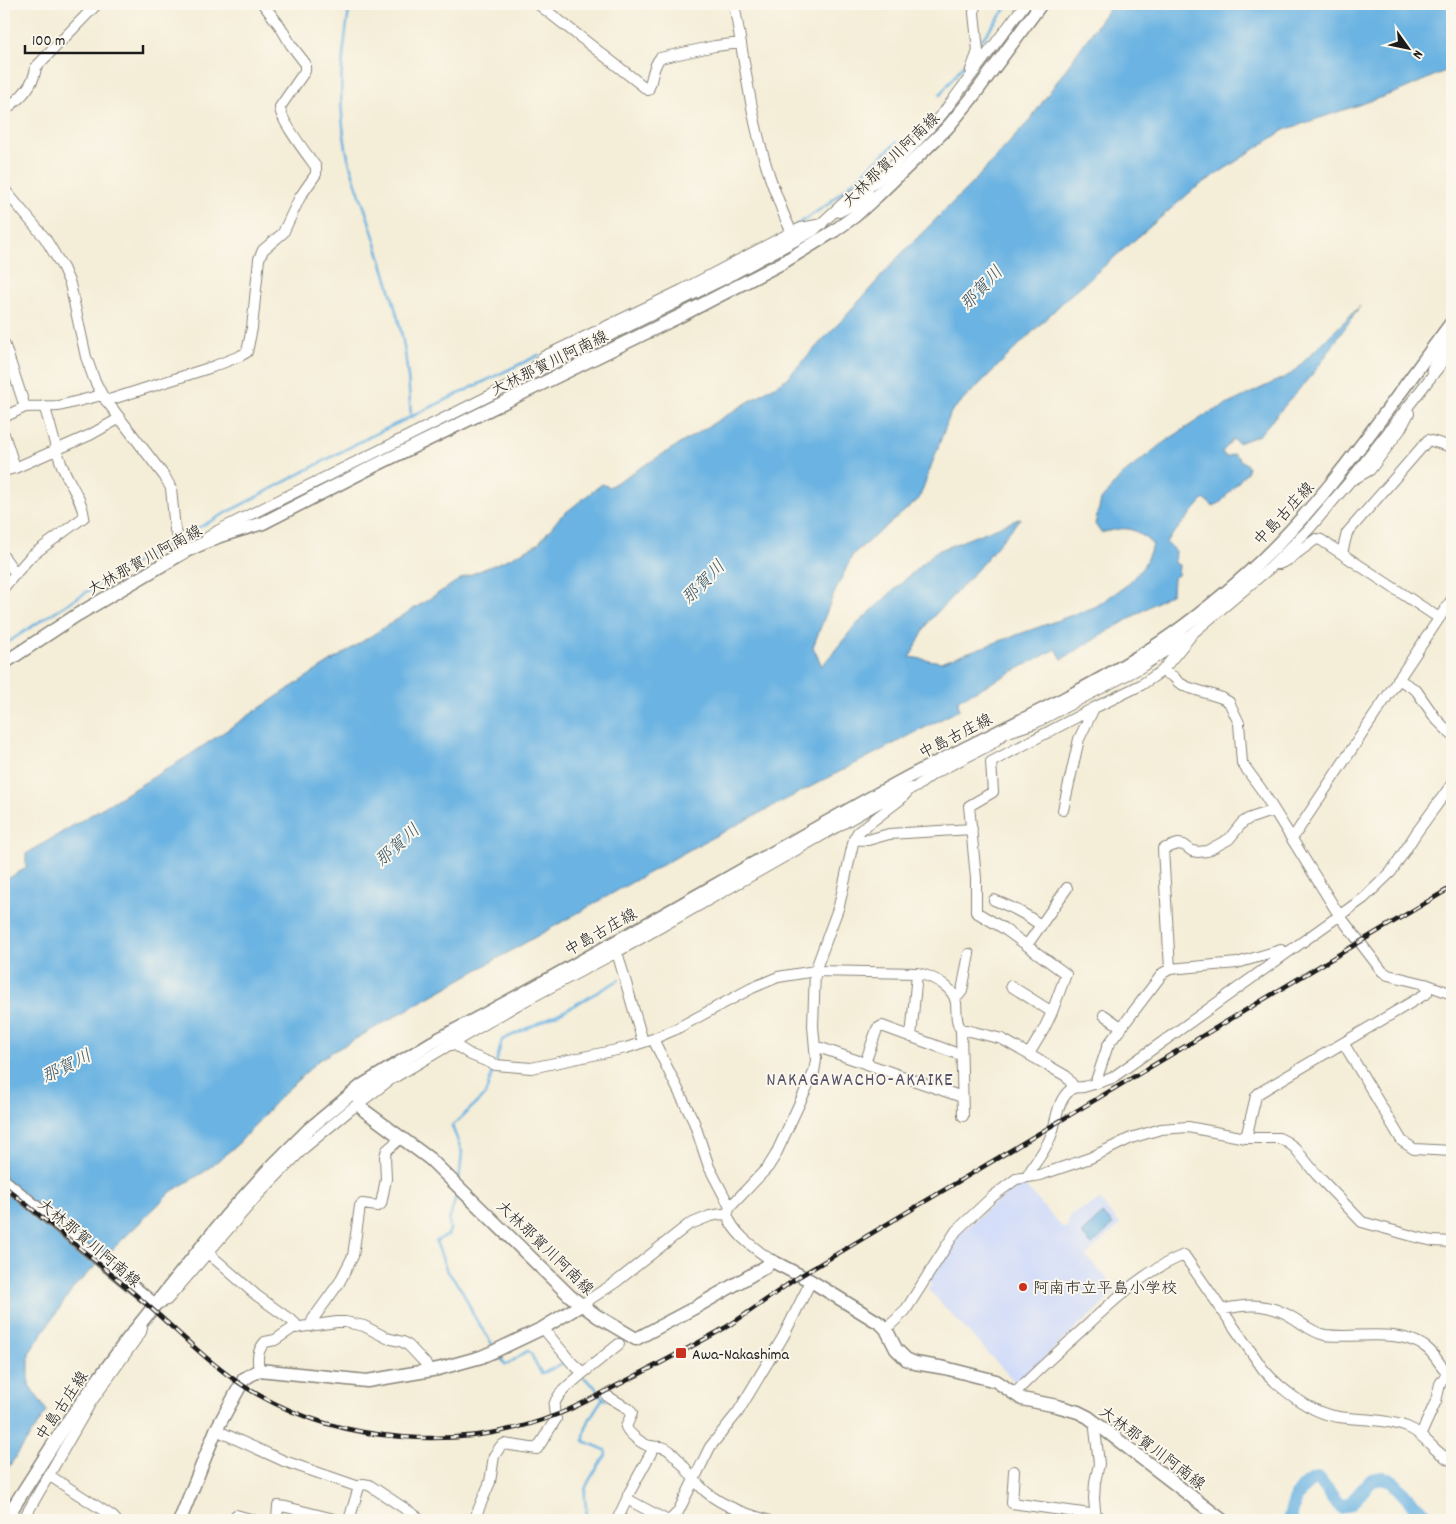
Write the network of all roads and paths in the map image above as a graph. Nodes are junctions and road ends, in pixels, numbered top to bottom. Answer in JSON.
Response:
{"nodes":[{"id":1,"x":97,"y":4,"type":"edge"},
{"id":2,"x":263,"y":4,"type":"edge"},
{"id":3,"x":538,"y":4,"type":"edge"},
{"id":4,"x":734,"y":4,"type":"edge"},
{"id":5,"x":975,"y":4,"type":"edge"},
{"id":6,"x":1025,"y":4,"type":"edge"},
{"id":7,"x":1041,"y":4,"type":"edge"},
{"id":8,"x":741,"y":43,"type":"junction"},
{"id":9,"x":969,"y":78,"type":"junction"},
{"id":10,"x":4,"y":110,"type":"edge"},
{"id":11,"x":4,"y":189,"type":"edge"},
{"id":12,"x":877,"y":196,"type":"junction"},
{"id":13,"x":826,"y":221,"type":"junction"},
{"id":14,"x":792,"y":232,"type":"junction"},
{"id":15,"x":1452,"y":322,"type":"edge"},
{"id":16,"x":1444,"y":332,"type":"junction"},
{"id":17,"x":4,"y":343,"type":"edge"},
{"id":18,"x":1452,"y":350,"type":"edge"},
{"id":19,"x":527,"y":377,"type":"junction"},
{"id":20,"x":1424,"y":386,"type":"junction"},
{"id":21,"x":104,"y":398,"type":"junction"},
{"id":22,"x":44,"y":406,"type":"junction"},
{"id":23,"x":26,"y":407,"type":"junction"},
{"id":24,"x":4,"y":416,"type":"edge"},
{"id":25,"x":120,"y":418,"type":"junction"},
{"id":26,"x":4,"y":434,"type":"edge"},
{"id":27,"x":1452,"y":446,"type":"edge"},
{"id":28,"x":57,"y":449,"type":"junction"},
{"id":29,"x":15,"y":468,"type":"junction"},
{"id":30,"x":4,"y":471,"type":"edge"},
{"id":31,"x":204,"y":543,"type":"junction"},
{"id":32,"x":184,"y":548,"type":"junction"},
{"id":33,"x":1342,"y":553,"type":"junction"},
{"id":34,"x":4,"y":557,"type":"edge"},
{"id":35,"x":1270,"y":568,"type":"junction"},
{"id":36,"x":16,"y":574,"type":"junction"},
{"id":37,"x":4,"y":587,"type":"edge"},
{"id":38,"x":1452,"y":598,"type":"edge"},
{"id":39,"x":1215,"y":602,"type":"junction"},
{"id":40,"x":1439,"y":618,"type":"junction"},
{"id":41,"x":1193,"y":633,"type":"junction"},
{"id":42,"x":4,"y":663,"type":"edge"},
{"id":43,"x":1162,"y":672,"type":"junction"},
{"id":44,"x":1398,"y":679,"type":"junction"},
{"id":45,"x":1094,"y":708,"type":"junction"},
{"id":46,"x":1004,"y":731,"type":"junction"},
{"id":47,"x":1452,"y":735,"type":"edge"},
{"id":48,"x":936,"y":762,"type":"junction"},
{"id":49,"x":1452,"y":784,"type":"edge"},
{"id":50,"x":912,"y":787,"type":"junction"},
{"id":51,"x":1063,"y":810,"type":"dead end"},
{"id":52,"x":1274,"y":810,"type":"junction"},
{"id":53,"x":972,"y":829,"type":"junction"},
{"id":54,"x":854,"y":839,"type":"junction"},
{"id":55,"x":1292,"y":839,"type":"junction"},
{"id":56,"x":1067,"y":888,"type":"dead end"},
{"id":57,"x":994,"y":900,"type":"dead end"},
{"id":58,"x":1339,"y":915,"type":"junction"},
{"id":59,"x":1041,"y":926,"type":"junction"},
{"id":60,"x":1027,"y":945,"type":"junction"},
{"id":61,"x":617,"y":952,"type":"junction"},
{"id":62,"x":1286,"y":953,"type":"junction"},
{"id":63,"x":969,"y":954,"type":"dead end"},
{"id":64,"x":1170,"y":969,"type":"junction"},
{"id":65,"x":815,"y":970,"type":"junction"},
{"id":66,"x":917,"y":973,"type":"junction"},
{"id":67,"x":1425,"y":984,"type":"junction"},
{"id":68,"x":1011,"y":986,"type":"dead end"},
{"id":69,"x":1452,"y":994,"type":"edge"},
{"id":70,"x":954,"y":996,"type":"junction"},
{"id":71,"x":1052,"y":1012,"type":"junction"},
{"id":72,"x":1104,"y":1015,"type":"dead end"},
{"id":73,"x":1121,"y":1026,"type":"junction"},
{"id":74,"x":961,"y":1030,"type":"junction"},
{"id":75,"x":911,"y":1037,"type":"junction"},
{"id":76,"x":648,"y":1041,"type":"junction"},
{"id":77,"x":452,"y":1043,"type":"junction"},
{"id":78,"x":1344,"y":1044,"type":"junction"},
{"id":79,"x":816,"y":1048,"type":"junction"},
{"id":80,"x":1029,"y":1054,"type":"junction"},
{"id":81,"x":961,"y":1055,"type":"junction"},
{"id":82,"x":865,"y":1063,"type":"junction"},
{"id":83,"x":384,"y":1070,"type":"junction"},
{"id":84,"x":1095,"y":1084,"type":"junction"},
{"id":85,"x":1074,"y":1087,"type":"junction"},
{"id":86,"x":962,"y":1097,"type":"junction"},
{"id":87,"x":359,"y":1105,"type":"junction"},
{"id":88,"x":963,"y":1116,"type":"dead end"},
{"id":89,"x":402,"y":1138,"type":"junction"},
{"id":90,"x":1246,"y":1138,"type":"junction"},
{"id":91,"x":1452,"y":1150,"type":"edge"},
{"id":92,"x":1027,"y":1176,"type":"junction"},
{"id":93,"x":4,"y":1181,"type":"edge"},
{"id":94,"x":4,"y":1192,"type":"edge"},
{"id":95,"x":729,"y":1211,"type":"junction"},
{"id":96,"x":1452,"y":1242,"type":"edge"},
{"id":97,"x":208,"y":1252,"type":"junction"},
{"id":98,"x":772,"y":1261,"type":"junction"},
{"id":99,"x":811,"y":1281,"type":"junction"},
{"id":100,"x":581,"y":1305,"type":"junction"},
{"id":101,"x":150,"y":1309,"type":"junction"},
{"id":102,"x":1221,"y":1310,"type":"junction"},
{"id":103,"x":310,"y":1326,"type":"junction"},
{"id":104,"x":298,"y":1328,"type":"junction"},
{"id":105,"x":543,"y":1328,"type":"junction"},
{"id":106,"x":886,"y":1330,"type":"junction"},
{"id":107,"x":620,"y":1344,"type":"dead end"},
{"id":108,"x":259,"y":1370,"type":"junction"},
{"id":109,"x":429,"y":1370,"type":"junction"},
{"id":110,"x":581,"y":1374,"type":"junction"},
{"id":111,"x":1450,"y":1375,"type":"edge"},
{"id":112,"x":1014,"y":1394,"type":"junction"},
{"id":113,"x":607,"y":1396,"type":"dead end"},
{"id":114,"x":1096,"y":1422,"type":"junction"},
{"id":115,"x":216,"y":1430,"type":"junction"},
{"id":116,"x":1421,"y":1434,"type":"junction"},
{"id":117,"x":651,"y":1449,"type":"junction"},
{"id":118,"x":1452,"y":1461,"type":"edge"},
{"id":119,"x":1014,"y":1471,"type":"dead end"},
{"id":120,"x":50,"y":1476,"type":"junction"},
{"id":121,"x":694,"y":1480,"type":"junction"},
{"id":122,"x":359,"y":1487,"type":"junction"},
{"id":123,"x":628,"y":1499,"type":"junction"},
{"id":124,"x":236,"y":1515,"type":"dead end"},
{"id":125,"x":750,"y":1517,"type":"edge"},
{"id":126,"x":1096,"y":1518,"type":"edge"},
{"id":127,"x":5,"y":1520,"type":"edge"},
{"id":128,"x":23,"y":1520,"type":"edge"},
{"id":129,"x":116,"y":1520,"type":"edge"},
{"id":130,"x":180,"y":1520,"type":"edge"},
{"id":131,"x":254,"y":1520,"type":"edge"},
{"id":132,"x":277,"y":1520,"type":"edge"},
{"id":133,"x":338,"y":1520,"type":"edge"},
{"id":134,"x":349,"y":1520,"type":"edge"},
{"id":135,"x":422,"y":1520,"type":"edge"},
{"id":136,"x":476,"y":1520,"type":"edge"},
{"id":137,"x":617,"y":1520,"type":"edge"},
{"id":138,"x":666,"y":1520,"type":"edge"},
{"id":139,"x":670,"y":1520,"type":"edge"},
{"id":140,"x":767,"y":1520,"type":"edge"},
{"id":141,"x":1222,"y":1520,"type":"edge"}],
"edges":[{"from":1,"to":10,"type":"street"},
{"from":2,"to":21,"type":"street"},
{"from":3,"to":8,"type":"street"},
{"from":4,"to":8,"type":"street"},
{"from":5,"to":9,"type":"street"},
{"from":6,"to":9,"type":"street"},
{"from":7,"to":12,"type":"main road","name":"大林那賀川阿南線"},
{"from":8,"to":14,"type":"street"},
{"from":9,"to":13,"type":"street"},
{"from":11,"to":21,"type":"street"},
{"from":12,"to":13,"type":"street"},
{"from":12,"to":31,"type":"main road","name":"大林那賀川阿南線"},
{"from":13,"to":14,"type":"street"},
{"from":13,"to":19,"type":"street"},
{"from":14,"to":19,"type":"street"},
{"from":15,"to":16,"type":"main road","name":"中島古庄線"},
{"from":16,"to":20,"type":"street"},
{"from":16,"to":39,"type":"main road","name":"中島古庄線"},
{"from":17,"to":23,"type":"street"},
{"from":18,"to":20,"type":"street"},
{"from":19,"to":31,"type":"street"},
{"from":20,"to":35,"type":"street"},
{"from":21,"to":22,"type":"street"},
{"from":21,"to":25,"type":"street"},
{"from":22,"to":23,"type":"street"},
{"from":22,"to":28,"type":"street"},
{"from":23,"to":24,"type":"street"},
{"from":25,"to":28,"type":"street"},
{"from":25,"to":32,"type":"street"},
{"from":26,"to":29,"type":"street"},
{"from":27,"to":33,"type":"street"},
{"from":28,"to":29,"type":"street"},
{"from":28,"to":36,"type":"street"},
{"from":29,"to":30,"type":"street"},
{"from":31,"to":32,"type":"main road","name":"大林那賀川阿南線"},
{"from":32,"to":42,"type":"main road","name":"大林那賀川阿南線"},
{"from":33,"to":35,"type":"street"},
{"from":33,"to":40,"type":"street"},
{"from":34,"to":36,"type":"street"},
{"from":35,"to":41,"type":"street"},
{"from":36,"to":37,"type":"street"},
{"from":38,"to":40,"type":"street"},
{"from":39,"to":41,"type":"street"},
{"from":39,"to":46,"type":"main road","name":"中島古庄線"},
{"from":40,"to":44,"type":"street"},
{"from":41,"to":43,"type":"street"},
{"from":41,"to":46,"type":"street"},
{"from":43,"to":45,"type":"street"},
{"from":43,"to":52,"type":"street"},
{"from":44,"to":47,"type":"street"},
{"from":44,"to":55,"type":"street"},
{"from":45,"to":51,"type":"street"},
{"from":45,"to":53,"type":"street"},
{"from":46,"to":48,"type":"main road","name":"中島古庄線"},
{"from":46,"to":50,"type":"street"},
{"from":48,"to":50,"type":"street"},
{"from":48,"to":83,"type":"main road","name":"中島古庄線"},
{"from":49,"to":58,"type":"street"},
{"from":50,"to":54,"type":"street"},
{"from":50,"to":61,"type":"street"},
{"from":52,"to":55,"type":"street"},
{"from":52,"to":64,"type":"street"},
{"from":53,"to":54,"type":"street"},
{"from":53,"to":60,"type":"street"},
{"from":54,"to":65,"type":"street"},
{"from":55,"to":58,"type":"street"},
{"from":56,"to":59,"type":"street"},
{"from":57,"to":59,"type":"street"},
{"from":58,"to":62,"type":"street"},
{"from":58,"to":67,"type":"street"},
{"from":59,"to":60,"type":"street"},
{"from":60,"to":71,"type":"street"},
{"from":61,"to":76,"type":"street"},
{"from":61,"to":77,"type":"street"},
{"from":62,"to":64,"type":"street"},
{"from":62,"to":84,"type":"street"},
{"from":63,"to":70,"type":"street"},
{"from":64,"to":73,"type":"street"},
{"from":65,"to":66,"type":"street"},
{"from":65,"to":76,"type":"street"},
{"from":65,"to":79,"type":"street"},
{"from":66,"to":70,"type":"street"},
{"from":66,"to":75,"type":"street"},
{"from":67,"to":69,"type":"street"},
{"from":67,"to":78,"type":"street"},
{"from":68,"to":71,"type":"street"},
{"from":70,"to":74,"type":"street"},
{"from":71,"to":80,"type":"street"},
{"from":72,"to":73,"type":"street"},
{"from":73,"to":84,"type":"street"},
{"from":74,"to":80,"type":"street"},
{"from":74,"to":81,"type":"street"},
{"from":75,"to":81,"type":"street"},
{"from":75,"to":82,"type":"street"},
{"from":76,"to":77,"type":"street"},
{"from":76,"to":95,"type":"street"},
{"from":77,"to":87,"type":"street"},
{"from":78,"to":90,"type":"street"},
{"from":78,"to":91,"type":"street"},
{"from":79,"to":82,"type":"street"},
{"from":79,"to":95,"type":"street"},
{"from":80,"to":85,"type":"street"},
{"from":81,"to":86,"type":"street"},
{"from":82,"to":86,"type":"street"},
{"from":83,"to":87,"type":"main road"},
{"from":83,"to":101,"type":"main road"},
{"from":84,"to":85,"type":"street"},
{"from":85,"to":92,"type":"street"},
{"from":86,"to":88,"type":"street"},
{"from":87,"to":89,"type":"main road","name":"大林那賀川阿南線"},
{"from":87,"to":97,"type":"street"},
{"from":89,"to":100,"type":"main road","name":"大林那賀川阿南線"},
{"from":89,"to":103,"type":"street"},
{"from":90,"to":92,"type":"street"},
{"from":90,"to":96,"type":"street"},
{"from":92,"to":106,"type":"street"},
{"from":93,"to":101,"type":"main road","name":"大林那賀川阿南線"},
{"from":94,"to":101,"type":"main road","name":"大林那賀川阿南線"},
{"from":95,"to":98,"type":"street"},
{"from":95,"to":100,"type":"street"},
{"from":97,"to":101,"type":"street"},
{"from":97,"to":104,"type":"street"},
{"from":98,"to":99,"type":"main road","name":"大林那賀川阿南線"},
{"from":98,"to":100,"type":"main road","name":"大林那賀川阿南線"},
{"from":99,"to":106,"type":"main road","name":"大林那賀川阿南線"},
{"from":99,"to":121,"type":"street"},
{"from":100,"to":105,"type":"main road"},
{"from":101,"to":120,"type":"street"},
{"from":101,"to":127,"type":"main road","name":"中島古庄線"},
{"from":102,"to":111,"type":"street"},
{"from":102,"to":112,"type":"street"},
{"from":102,"to":116,"type":"street"},
{"from":103,"to":104,"type":"street"},
{"from":103,"to":109,"type":"street"},
{"from":104,"to":108,"type":"street"},
{"from":105,"to":109,"type":"main road"},
{"from":105,"to":110,"type":"street"},
{"from":106,"to":112,"type":"main road","name":"大林那賀川阿南線"},
{"from":107,"to":110,"type":"street"},
{"from":108,"to":109,"type":"main road"},
{"from":108,"to":115,"type":"main road"},
{"from":110,"to":136,"type":"street"},
{"from":111,"to":116,"type":"street"},
{"from":112,"to":114,"type":"main road","name":"大林那賀川阿南線"},
{"from":113,"to":117,"type":"street"},
{"from":114,"to":126,"type":"street"},
{"from":114,"to":141,"type":"main road","name":"大林那賀川阿南線"},
{"from":115,"to":122,"type":"street"},
{"from":115,"to":130,"type":"main road"},
{"from":116,"to":118,"type":"street"},
{"from":117,"to":121,"type":"street"},
{"from":117,"to":123,"type":"street"},
{"from":119,"to":126,"type":"street"},
{"from":120,"to":128,"type":"street"},
{"from":120,"to":129,"type":"street"},
{"from":121,"to":125,"type":"street"},
{"from":121,"to":139,"type":"street"},
{"from":122,"to":134,"type":"street"},
{"from":122,"to":135,"type":"street"},
{"from":123,"to":137,"type":"street"},
{"from":123,"to":138,"type":"street"},
{"from":124,"to":131,"type":"street"},
{"from":125,"to":140,"type":"street"},
{"from":132,"to":133,"type":"street"}]}
